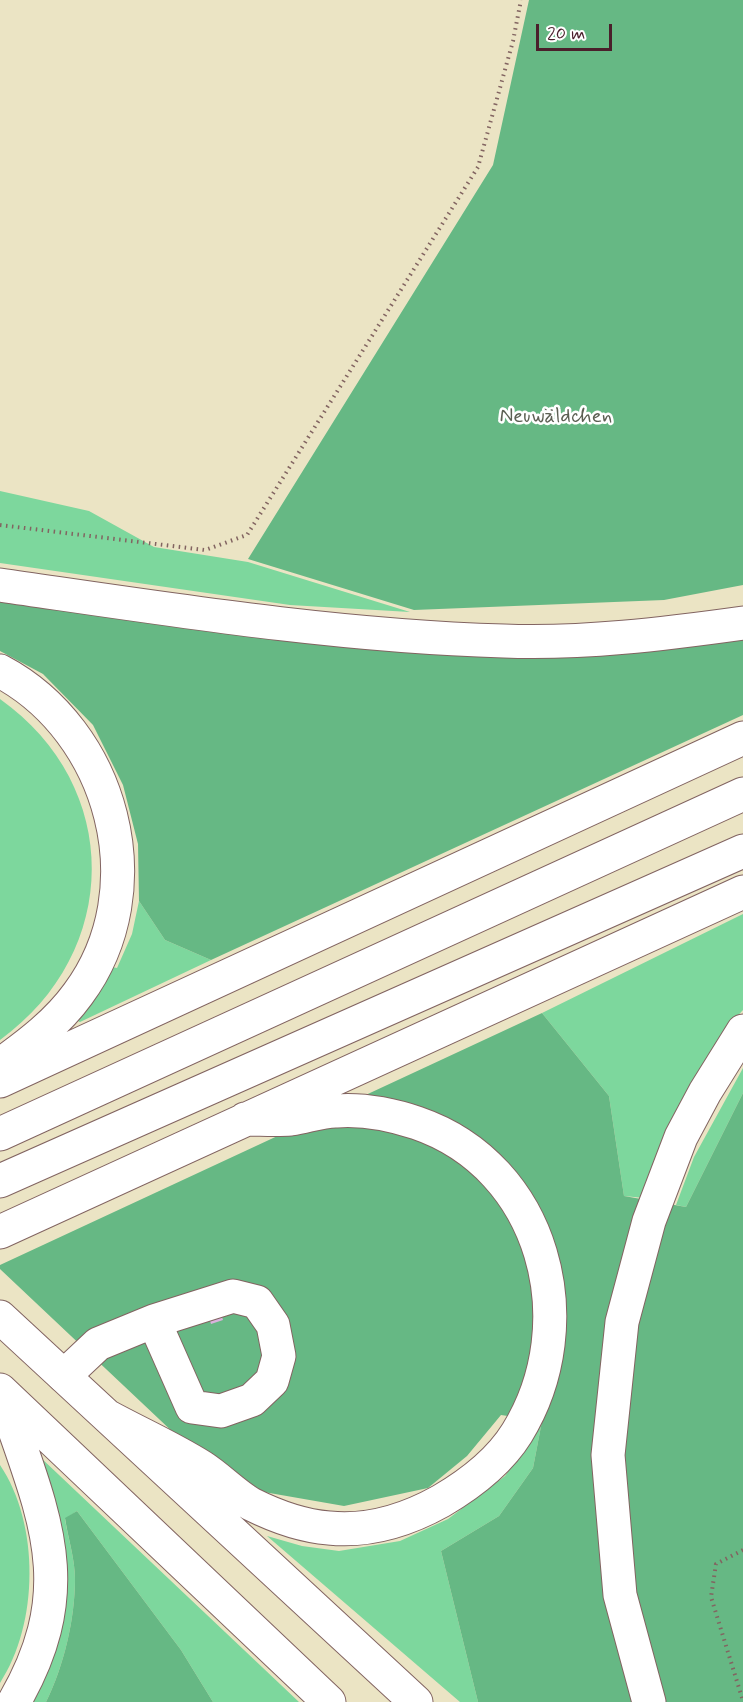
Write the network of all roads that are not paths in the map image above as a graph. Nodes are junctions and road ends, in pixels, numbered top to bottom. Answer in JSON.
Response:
{"nodes":[{"id":1,"x":0,"y":585,"type":"edge"},
{"id":2,"x":743,"y":623,"type":"edge"},
{"id":3,"x":0,"y":671,"type":"edge"},
{"id":4,"x":743,"y":738,"type":"edge"},
{"id":5,"x":743,"y":794,"type":"edge"},
{"id":6,"x":743,"y":851,"type":"edge"},
{"id":7,"x":743,"y":892,"type":"edge"},
{"id":8,"x":743,"y":1031,"type":"edge"},
{"id":9,"x":0,"y":1065,"type":"edge"},
{"id":10,"x":0,"y":1081,"type":"edge"},
{"id":11,"x":245,"y":1119,"type":"junction"},
{"id":12,"x":0,"y":1134,"type":"edge"},
{"id":13,"x":0,"y":1181,"type":"edge"},
{"id":14,"x":0,"y":1232,"type":"edge"},
{"id":15,"x":0,"y":1317,"type":"edge"},
{"id":16,"x":154,"y":1321,"type":"dead end"},
{"id":17,"x":64,"y":1376,"type":"junction"},
{"id":18,"x":1,"y":1390,"type":"edge"},
{"id":19,"x":107,"y":1416,"type":"junction"},
{"id":20,"x":14,"y":1702,"type":"edge"},
{"id":21,"x":329,"y":1702,"type":"edge"},
{"id":22,"x":416,"y":1702,"type":"edge"},
{"id":23,"x":649,"y":1702,"type":"edge"}],
"edges":[{"from":1,"to":2,"type":"main road"},
{"from":3,"to":9,"type":"main road"},
{"from":4,"to":10,"type":"main road"},
{"from":5,"to":12,"type":"main road"},
{"from":6,"to":13,"type":"main road"},
{"from":7,"to":11,"type":"main road"},
{"from":8,"to":23,"type":"main road"},
{"from":11,"to":14,"type":"main road"},
{"from":11,"to":19,"type":"main road"},
{"from":15,"to":17,"type":"main road"},
{"from":16,"to":17,"type":"main road"},
{"from":17,"to":19,"type":"main road"},
{"from":18,"to":20,"type":"main road"},
{"from":18,"to":21,"type":"main road"},
{"from":19,"to":22,"type":"main road"}]}
